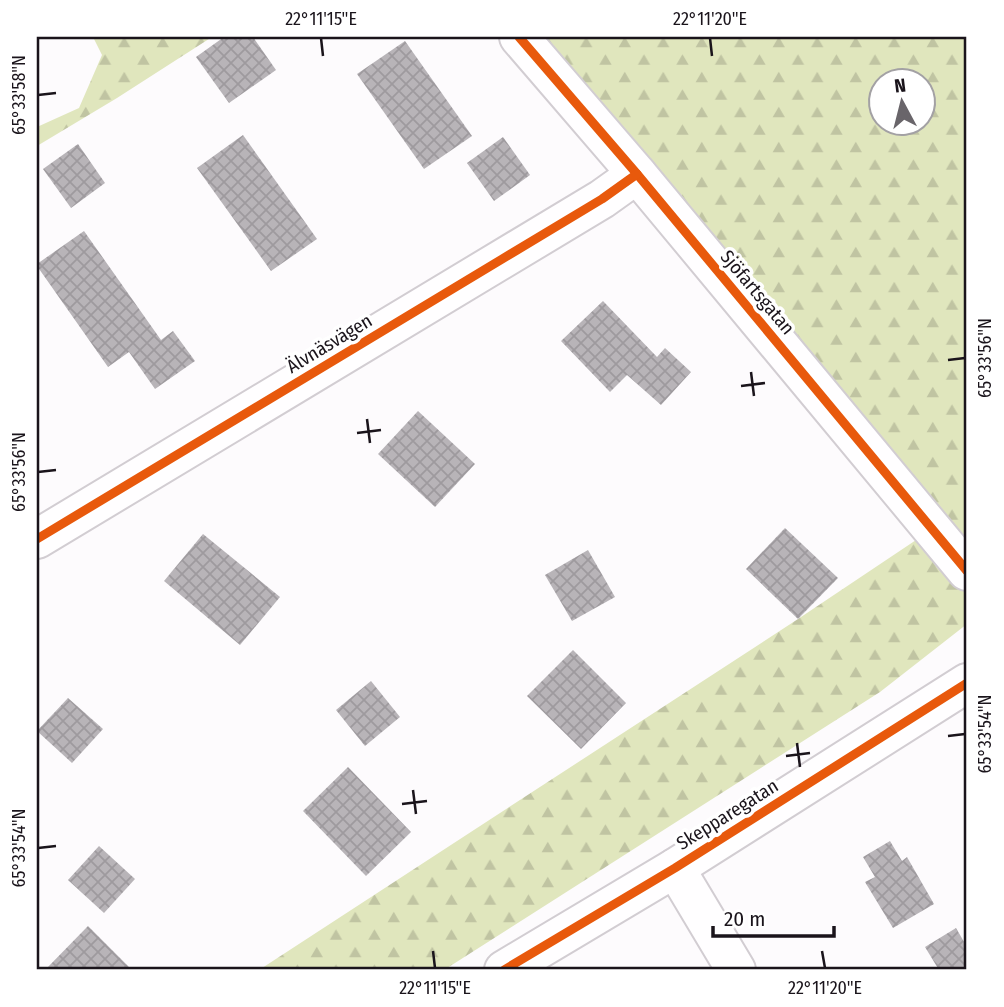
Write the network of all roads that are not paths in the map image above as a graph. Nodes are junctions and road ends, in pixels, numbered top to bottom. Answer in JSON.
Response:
{"nodes":[{"id":1,"x":519,"y":37,"type":"edge"},
{"id":2,"x":637,"y":174,"type":"junction"},
{"id":3,"x":37,"y":539,"type":"edge"},
{"id":4,"x":967,"y":571,"type":"edge"},
{"id":5,"x":967,"y":683,"type":"edge"},
{"id":6,"x":675,"y":868,"type":"junction"},
{"id":7,"x":504,"y":970,"type":"edge"},
{"id":8,"x":736,"y":970,"type":"edge"}],
"edges":[{"from":1,"to":2,"type":"street","name":"Sjöfartsgatan"},
{"from":2,"to":3,"type":"street","name":"Älvnäsvägen"},
{"from":2,"to":4,"type":"street","name":"Sjöfartsgatan"},
{"from":5,"to":6,"type":"street","name":"Skepparegatan"},
{"from":6,"to":7,"type":"street","name":"Skepparegatan"},
{"from":6,"to":8,"type":"street"}]}
